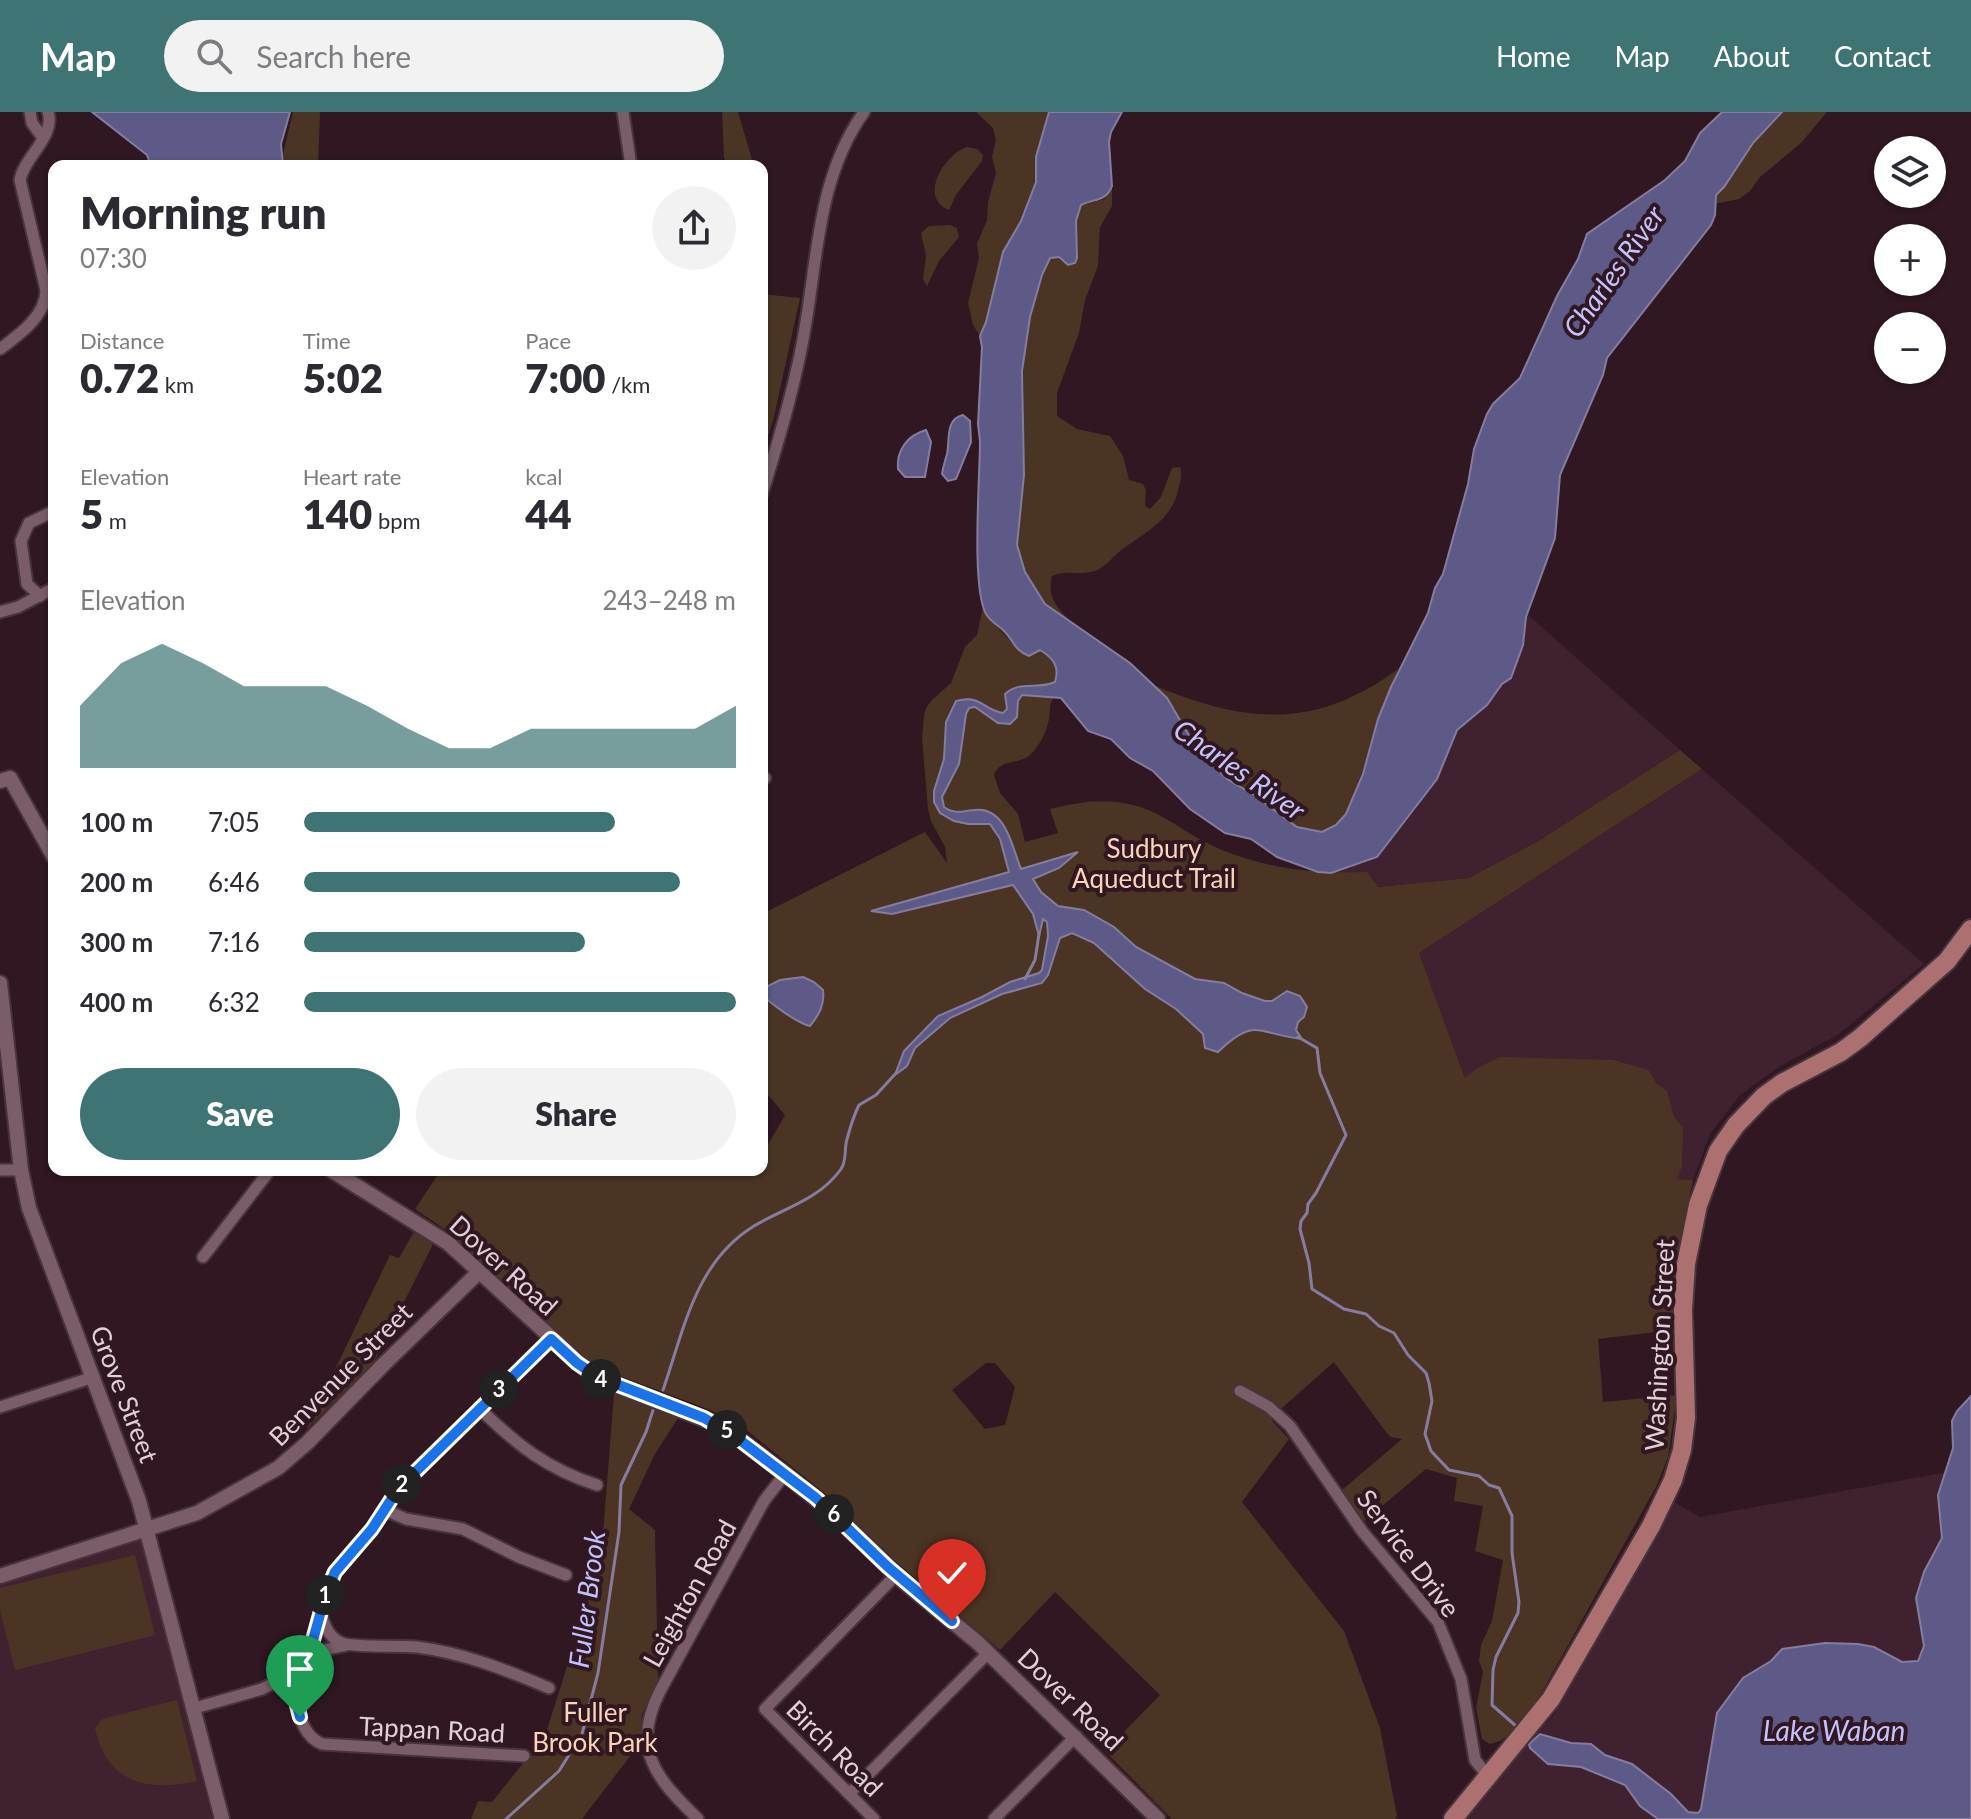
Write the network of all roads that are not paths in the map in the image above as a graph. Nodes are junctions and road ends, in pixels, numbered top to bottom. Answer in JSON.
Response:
{"nodes":[{"id":1,"x":30,"y":112,"type":"edge"},
{"id":2,"x":48,"y":112,"type":"edge"},
{"id":3,"x":623,"y":112,"type":"edge"},
{"id":4,"x":864,"y":112,"type":"edge"},
{"id":5,"x":43,"y":138,"type":"junction"},
{"id":6,"x":630,"y":160,"type":"edge"},
{"id":7,"x":0,"y":349,"type":"edge"},
{"id":8,"x":768,"y":447,"type":"edge"},
{"id":9,"x":776,"y":449,"type":"junction"},
{"id":10,"x":768,"y":475,"type":"edge"},
{"id":11,"x":48,"y":514,"type":"edge"},
{"id":12,"x":27,"y":584,"type":"junction"},
{"id":13,"x":48,"y":591,"type":"edge"},
{"id":14,"x":40,"y":596,"type":"junction"},
{"id":15,"x":23,"y":604,"type":"junction"},
{"id":16,"x":0,"y":612,"type":"edge"},
{"id":17,"x":5,"y":780,"type":"edge"},
{"id":18,"x":48,"y":848,"type":"edge"},
{"id":19,"x":1971,"y":929,"type":"edge"},
{"id":20,"x":0,"y":983,"type":"edge"},
{"id":21,"x":0,"y":1170,"type":"edge"},
{"id":22,"x":21,"y":1170,"type":"junction"},
{"id":23,"x":265,"y":1176,"type":"edge"},
{"id":24,"x":341,"y":1176,"type":"edge"},
{"id":25,"x":203,"y":1257,"type":"dead end"},
{"id":26,"x":479,"y":1272,"type":"junction"},
{"id":27,"x":551,"y":1339,"type":"junction"},
{"id":28,"x":94,"y":1377,"type":"junction"},
{"id":29,"x":1240,"y":1391,"type":"dead end"},
{"id":30,"x":0,"y":1407,"type":"edge"},
{"id":31,"x":479,"y":1408,"type":"junction"},
{"id":32,"x":785,"y":1474,"type":"junction"},
{"id":33,"x":597,"y":1485,"type":"dead end"},
{"id":34,"x":385,"y":1510,"type":"junction"},
{"id":35,"x":147,"y":1529,"type":"junction"},
{"id":36,"x":566,"y":1575,"type":"dead end"},
{"id":37,"x":896,"y":1575,"type":"junction"},
{"id":38,"x":0,"y":1576,"type":"edge"},
{"id":39,"x":321,"y":1611,"type":"junction"},
{"id":40,"x":350,"y":1644,"type":"junction"},
{"id":41,"x":988,"y":1653,"type":"junction"},
{"id":42,"x":300,"y":1662,"type":"junction"},
{"id":43,"x":286,"y":1675,"type":"junction"},
{"id":44,"x":549,"y":1688,"type":"dead end"},
{"id":45,"x":195,"y":1708,"type":"junction"},
{"id":46,"x":1076,"y":1736,"type":"junction"},
{"id":47,"x":524,"y":1756,"type":"dead end"},
{"id":48,"x":1487,"y":1775,"type":"junction"},
{"id":49,"x":849,"y":1794,"type":"junction"},
{"id":50,"x":222,"y":1819,"type":"edge"},
{"id":51,"x":698,"y":1819,"type":"edge"},
{"id":52,"x":874,"y":1819,"type":"edge"},
{"id":53,"x":994,"y":1819,"type":"edge"},
{"id":54,"x":1158,"y":1819,"type":"edge"},
{"id":55,"x":1453,"y":1819,"type":"edge"}],
"edges":[{"from":1,"to":5,"type":"street"},
{"from":2,"to":5,"type":"street"},
{"from":3,"to":6,"type":"street"},
{"from":4,"to":9,"type":"street"},
{"from":5,"to":7,"type":"street"},
{"from":8,"to":9,"type":"street"},
{"from":9,"to":10,"type":"street"},
{"from":11,"to":12,"type":"street"},
{"from":12,"to":14,"type":"street"},
{"from":12,"to":15,"type":"street"},
{"from":13,"to":14,"type":"street"},
{"from":14,"to":15,"type":"street"},
{"from":15,"to":16,"type":"street"},
{"from":17,"to":18,"type":"street"},
{"from":19,"to":48,"type":"main road","name":"Washington Street"},
{"from":20,"to":22,"type":"street","name":"Grove Street"},
{"from":21,"to":22,"type":"street"},
{"from":22,"to":28,"type":"street","name":"Grove Street"},
{"from":23,"to":25,"type":"street"},
{"from":24,"to":26,"type":"street","name":"Dover Road"},
{"from":26,"to":27,"type":"street","name":"Dover Road"},
{"from":26,"to":35,"type":"street","name":"Benvenue Street"},
{"from":27,"to":31,"type":"street"},
{"from":27,"to":32,"type":"street","name":"Dover Road"},
{"from":28,"to":30,"type":"street"},
{"from":28,"to":35,"type":"street","name":"Grove Street"},
{"from":29,"to":48,"type":"street","name":"Service Drive"},
{"from":31,"to":33,"type":"street"},
{"from":31,"to":34,"type":"street"},
{"from":32,"to":37,"type":"street","name":"Dover Road"},
{"from":32,"to":51,"type":"street","name":"Leighton Road"},
{"from":34,"to":36,"type":"street"},
{"from":34,"to":39,"type":"street"},
{"from":35,"to":38,"type":"street","name":"Benvenue Street"},
{"from":35,"to":45,"type":"street","name":"Grove Street"},
{"from":37,"to":41,"type":"street","name":"Dover Road"},
{"from":37,"to":49,"type":"street","name":"Birch Road"},
{"from":39,"to":40,"type":"street"},
{"from":39,"to":42,"type":"street"},
{"from":40,"to":42,"type":"street"},
{"from":40,"to":44,"type":"street"},
{"from":41,"to":46,"type":"street","name":"Dover Road"},
{"from":41,"to":49,"type":"street"},
{"from":42,"to":43,"type":"street"},
{"from":43,"to":45,"type":"street"},
{"from":43,"to":47,"type":"street","name":"Tappan Road"},
{"from":45,"to":50,"type":"street","name":"Grove Street"},
{"from":46,"to":53,"type":"street"},
{"from":46,"to":54,"type":"street","name":"Dover Road"},
{"from":48,"to":55,"type":"main road","name":"Washington Street"},
{"from":49,"to":52,"type":"street","name":"Birch Road"}]}
